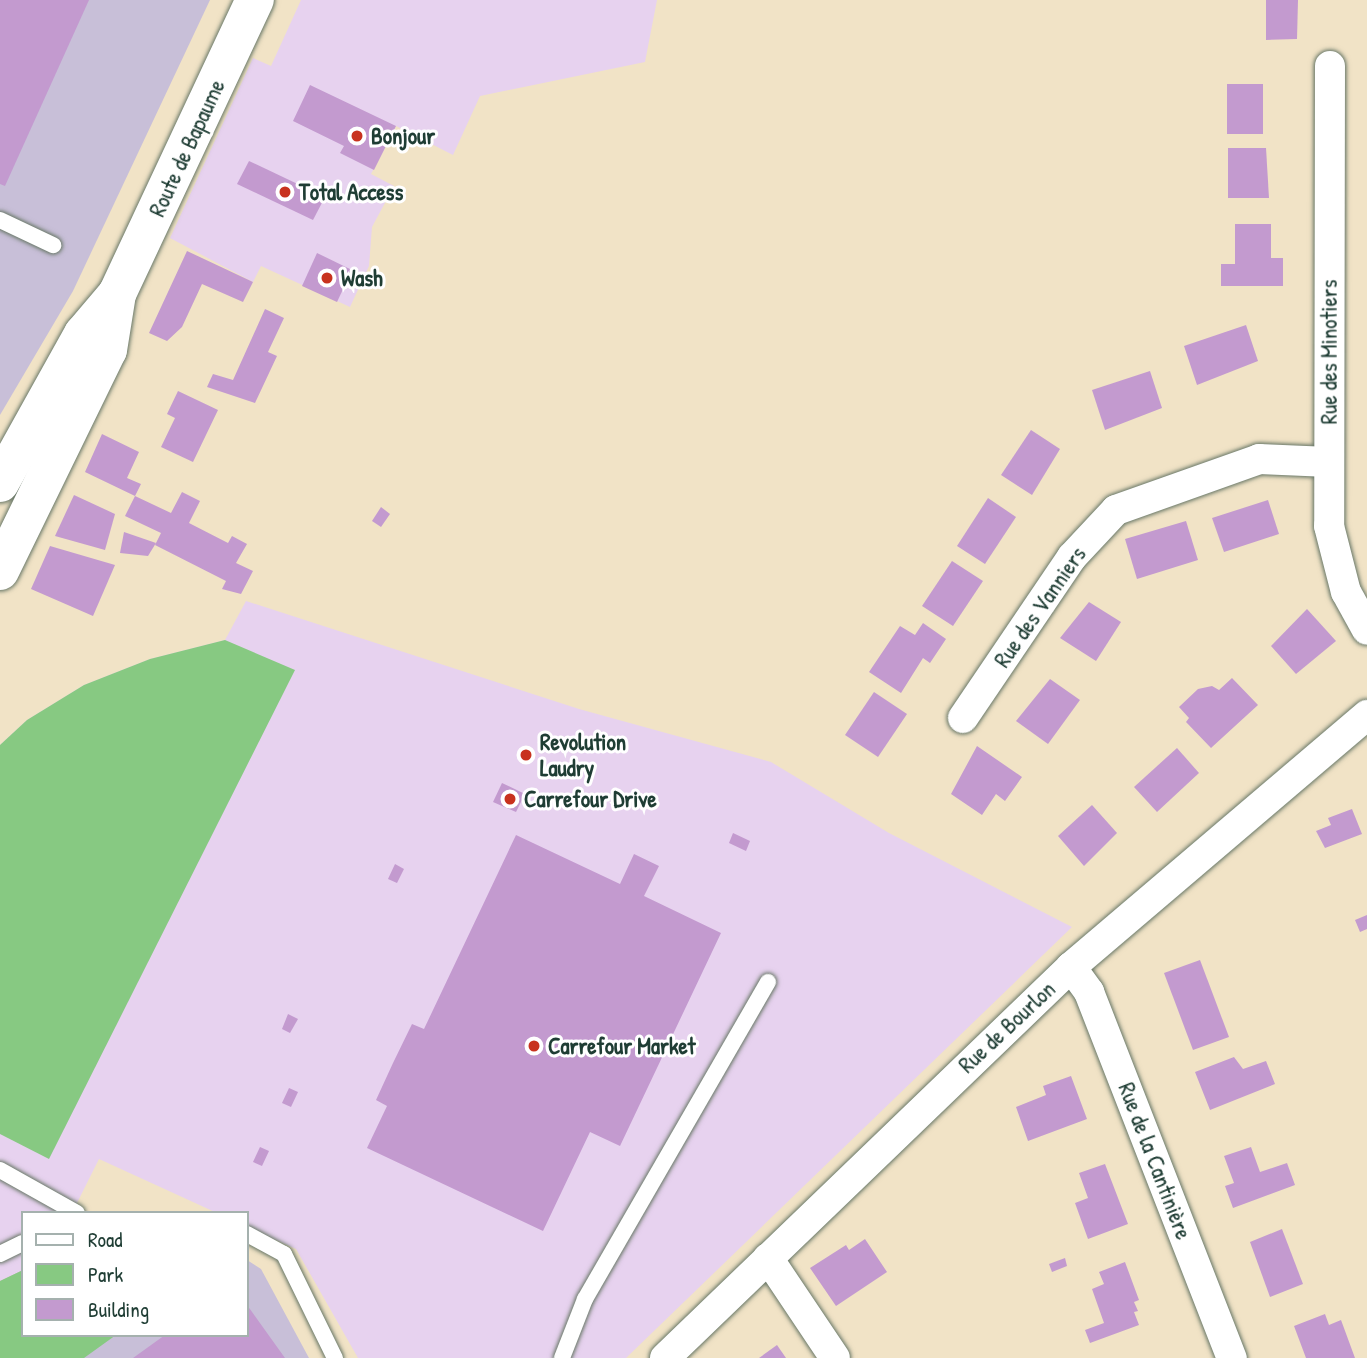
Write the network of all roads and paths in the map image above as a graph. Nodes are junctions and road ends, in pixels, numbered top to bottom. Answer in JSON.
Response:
{"nodes":[{"id":1,"x":255,"y":0,"type":"edge"},
{"id":2,"x":1330,"y":66,"type":"dead end"},
{"id":3,"x":0,"y":220,"type":"edge"},
{"id":4,"x":53,"y":245,"type":"dead end"},
{"id":5,"x":117,"y":294,"type":"junction"},
{"id":6,"x":1329,"y":461,"type":"junction"},
{"id":7,"x":0,"y":483,"type":"edge"},
{"id":8,"x":0,"y":571,"type":"edge"},
{"id":9,"x":1367,"y":630,"type":"edge"},
{"id":10,"x":1367,"y":715,"type":"edge"},
{"id":11,"x":963,"y":718,"type":"dead end"},
{"id":12,"x":1071,"y":967,"type":"junction"},
{"id":13,"x":768,"y":982,"type":"dead end"},
{"id":14,"x":0,"y":1170,"type":"edge"},
{"id":15,"x":72,"y":1211,"type":"edge"},
{"id":16,"x":248,"y":1235,"type":"edge"},
{"id":17,"x":21,"y":1244,"type":"edge"},
{"id":18,"x":0,"y":1254,"type":"edge"},
{"id":19,"x":768,"y":1258,"type":"junction"},
{"id":20,"x":335,"y":1358,"type":"edge"},
{"id":21,"x":562,"y":1358,"type":"edge"},
{"id":22,"x":665,"y":1358,"type":"edge"},
{"id":23,"x":835,"y":1358,"type":"edge"},
{"id":24,"x":1232,"y":1358,"type":"edge"}],
"edges":[{"from":1,"to":5,"type":"main road","name":"Route de Bapaume"},
{"from":2,"to":6,"type":"street","name":"Rue des Minotiers"},
{"from":3,"to":4,"type":"lane"},
{"from":5,"to":7,"type":"main road"},
{"from":5,"to":8,"type":"main road"},
{"from":6,"to":9,"type":"street","name":"Rue des Minotiers"},
{"from":6,"to":11,"type":"street","name":"Rue des Vanniers"},
{"from":10,"to":12,"type":"street","name":"Rue de Bourlon"},
{"from":12,"to":19,"type":"street","name":"Rue de Bourlon"},
{"from":12,"to":24,"type":"street","name":"Rue de la Cantinière"},
{"from":13,"to":21,"type":"lane"},
{"from":14,"to":15,"type":"lane"},
{"from":16,"to":20,"type":"lane"},
{"from":17,"to":18,"type":"lane"},
{"from":19,"to":22,"type":"street","name":"Rue de Bourlon"},
{"from":19,"to":23,"type":"street"}]}
